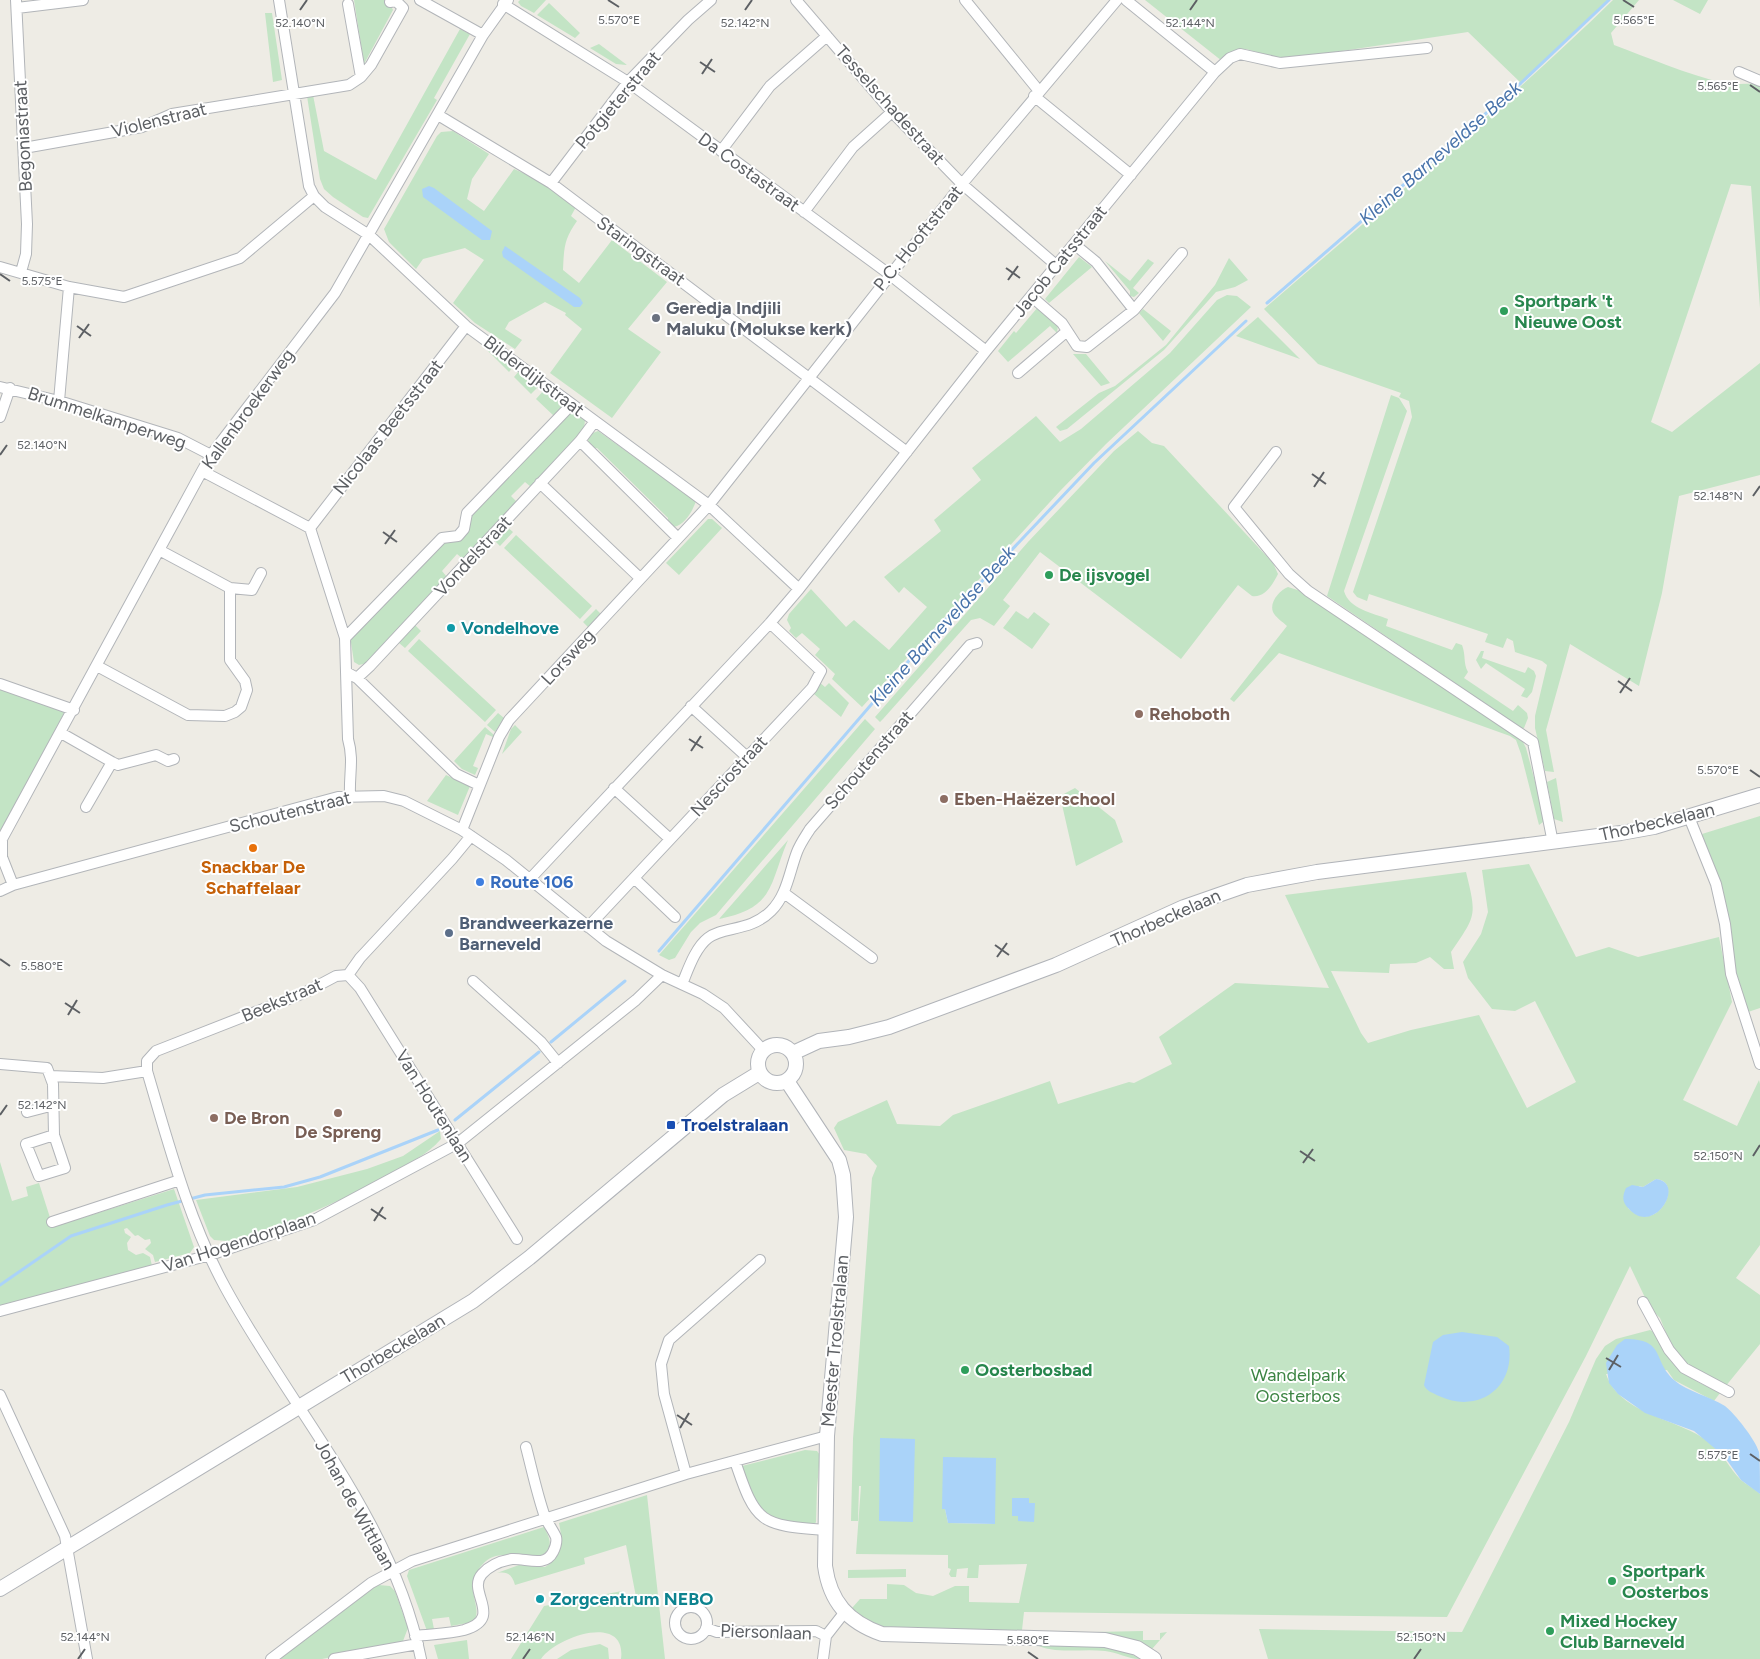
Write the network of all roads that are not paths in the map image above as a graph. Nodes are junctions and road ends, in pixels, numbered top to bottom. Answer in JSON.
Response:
{"nodes":[{"id":1,"x":84,"y":0,"type":"edge"},
{"id":2,"x":280,"y":0,"type":"edge"},
{"id":3,"x":420,"y":0,"type":"edge"},
{"id":4,"x":711,"y":0,"type":"edge"},
{"id":5,"x":796,"y":0,"type":"edge"},
{"id":6,"x":964,"y":0,"type":"edge"},
{"id":7,"x":1117,"y":0,"type":"edge"},
{"id":8,"x":1126,"y":0,"type":"edge"},
{"id":9,"x":390,"y":2,"type":"dead end"},
{"id":10,"x":506,"y":2,"type":"edge"},
{"id":11,"x":16,"y":4,"type":"edge"},
{"id":12,"x":348,"y":4,"type":"dead end"},
{"id":13,"x":484,"y":35,"type":"junction"},
{"id":14,"x":827,"y":36,"type":"junction"},
{"id":15,"x":1427,"y":48,"type":"dead end"},
{"id":16,"x":1215,"y":72,"type":"junction"},
{"id":17,"x":1739,"y":72,"type":"dead end"},
{"id":18,"x":361,"y":77,"type":"junction"},
{"id":19,"x":1760,"y":81,"type":"edge"},
{"id":20,"x":628,"y":82,"type":"junction"},
{"id":21,"x":294,"y":93,"type":"junction"},
{"id":22,"x":1037,"y":94,"type":"junction"},
{"id":23,"x":892,"y":112,"type":"junction"},
{"id":24,"x":438,"y":115,"type":"junction"},
{"id":25,"x":24,"y":148,"type":"junction"},
{"id":26,"x":721,"y":151,"type":"junction"},
{"id":27,"x":1131,"y":175,"type":"junction"},
{"id":28,"x":551,"y":183,"type":"junction"},
{"id":29,"x":962,"y":184,"type":"junction"},
{"id":30,"x":314,"y":196,"type":"junction"},
{"id":31,"x":804,"y":212,"type":"junction"},
{"id":32,"x":369,"y":235,"type":"junction"},
{"id":33,"x":1074,"y":244,"type":"junction"},
{"id":34,"x":1182,"y":253,"type":"dead end"},
{"id":35,"x":1056,"y":265,"type":"junction"},
{"id":36,"x":0,"y":267,"type":"edge"},
{"id":37,"x":21,"y":272,"type":"junction"},
{"id":38,"x":889,"y":274,"type":"junction"},
{"id":39,"x":69,"y":287,"type":"junction"},
{"id":40,"x":1032,"y":296,"type":"junction"},
{"id":41,"x":1134,"y":310,"type":"junction"},
{"id":42,"x":466,"y":326,"type":"junction"},
{"id":43,"x":1066,"y":332,"type":"junction"},
{"id":44,"x":986,"y":352,"type":"junction"},
{"id":45,"x":1018,"y":373,"type":"dead end"},
{"id":46,"x":809,"y":376,"type":"junction"},
{"id":47,"x":5,"y":387,"type":"edge"},
{"id":48,"x":59,"y":401,"type":"junction"},
{"id":49,"x":572,"y":404,"type":"junction"},
{"id":50,"x":0,"y":417,"type":"edge"},
{"id":51,"x":595,"y":421,"type":"junction"},
{"id":52,"x":580,"y":441,"type":"junction"},
{"id":53,"x":907,"y":452,"type":"junction"},
{"id":54,"x":1276,"y":452,"type":"dead end"},
{"id":55,"x":211,"y":456,"type":"junction"},
{"id":56,"x":202,"y":471,"type":"junction"},
{"id":57,"x":540,"y":484,"type":"junction"},
{"id":58,"x":709,"y":505,"type":"junction"},
{"id":59,"x":310,"y":528,"type":"junction"},
{"id":60,"x":678,"y":538,"type":"junction"},
{"id":61,"x":161,"y":551,"type":"junction"},
{"id":62,"x":261,"y":573,"type":"dead end"},
{"id":63,"x":640,"y":578,"type":"junction"},
{"id":64,"x":230,"y":588,"type":"junction"},
{"id":65,"x":799,"y":589,"type":"junction"},
{"id":66,"x":770,"y":623,"type":"junction"},
{"id":67,"x":345,"y":638,"type":"junction"},
{"id":68,"x":977,"y":643,"type":"dead end"},
{"id":69,"x":97,"y":666,"type":"junction"},
{"id":70,"x":346,"y":672,"type":"junction"},
{"id":71,"x":357,"y":678,"type":"junction"},
{"id":72,"x":0,"y":684,"type":"edge"},
{"id":73,"x":691,"y":706,"type":"junction"},
{"id":74,"x":74,"y":710,"type":"junction"},
{"id":75,"x":61,"y":733,"type":"junction"},
{"id":76,"x":747,"y":757,"type":"junction"},
{"id":77,"x":174,"y":759,"type":"dead end"},
{"id":78,"x":112,"y":762,"type":"junction"},
{"id":79,"x":479,"y":785,"type":"junction"},
{"id":80,"x":614,"y":788,"type":"junction"},
{"id":81,"x":350,"y":795,"type":"junction"},
{"id":82,"x":1760,"y":795,"type":"edge"},
{"id":83,"x":86,"y":807,"type":"dead end"},
{"id":84,"x":1689,"y":817,"type":"junction"},
{"id":85,"x":466,"y":833,"type":"junction"},
{"id":86,"x":670,"y":839,"type":"junction"},
{"id":87,"x":1553,"y":843,"type":"junction"},
{"id":88,"x":634,"y":878,"type":"junction"},
{"id":89,"x":529,"y":880,"type":"junction"},
{"id":90,"x":13,"y":885,"type":"junction"},
{"id":91,"x":0,"y":891,"type":"edge"},
{"id":92,"x":784,"y":893,"type":"junction"},
{"id":93,"x":676,"y":917,"type":"dead end"},
{"id":94,"x":588,"y":927,"type":"junction"},
{"id":95,"x":872,"y":958,"type":"dead end"},
{"id":96,"x":348,"y":975,"type":"junction"},
{"id":97,"x":662,"y":975,"type":"junction"},
{"id":98,"x":474,"y":981,"type":"dead end"},
{"id":99,"x":682,"y":984,"type":"junction"},
{"id":100,"x":763,"y":1050,"type":"junction"},
{"id":101,"x":793,"y":1053,"type":"junction"},
{"id":102,"x":0,"y":1064,"type":"edge"},
{"id":103,"x":558,"y":1064,"type":"junction"},
{"id":104,"x":1760,"y":1064,"type":"edge"},
{"id":105,"x":146,"y":1071,"type":"junction"},
{"id":106,"x":48,"y":1072,"type":"junction"},
{"id":107,"x":759,"y":1073,"type":"junction"},
{"id":108,"x":787,"y":1081,"type":"junction"},
{"id":109,"x":54,"y":1105,"type":"junction"},
{"id":110,"x":27,"y":1112,"type":"dead end"},
{"id":111,"x":54,"y":1135,"type":"dead end"},
{"id":112,"x":458,"y":1143,"type":"junction"},
{"id":113,"x":180,"y":1182,"type":"junction"},
{"id":114,"x":52,"y":1222,"type":"dead end"},
{"id":115,"x":517,"y":1239,"type":"dead end"},
{"id":116,"x":210,"y":1255,"type":"junction"},
{"id":117,"x":760,"y":1260,"type":"dead end"},
{"id":118,"x":1643,"y":1302,"type":"dead end"},
{"id":119,"x":0,"y":1311,"type":"edge"},
{"id":120,"x":1729,"y":1392,"type":"dead end"},
{"id":121,"x":0,"y":1395,"type":"edge"},
{"id":122,"x":298,"y":1406,"type":"junction"},
{"id":123,"x":827,"y":1436,"type":"junction"},
{"id":124,"x":526,"y":1447,"type":"dead end"},
{"id":125,"x":735,"y":1461,"type":"junction"},
{"id":126,"x":686,"y":1474,"type":"junction"},
{"id":127,"x":546,"y":1518,"type":"junction"},
{"id":128,"x":826,"y":1530,"type":"junction"},
{"id":129,"x":68,"y":1549,"type":"junction"},
{"id":130,"x":392,"y":1570,"type":"junction"},
{"id":131,"x":0,"y":1589,"type":"edge"},
{"id":132,"x":844,"y":1613,"type":"junction"},
{"id":133,"x":706,"y":1628,"type":"dead end"},
{"id":134,"x":826,"y":1636,"type":"junction"},
{"id":135,"x":416,"y":1640,"type":"junction"},
{"id":136,"x":87,"y":1659,"type":"edge"},
{"id":137,"x":270,"y":1659,"type":"edge"},
{"id":138,"x":334,"y":1659,"type":"edge"},
{"id":139,"x":421,"y":1659,"type":"edge"},
{"id":140,"x":823,"y":1659,"type":"edge"},
{"id":141,"x":1154,"y":1659,"type":"edge"}],
"edges":[{"from":1,"to":11,"type":"street"},
{"from":2,"to":21,"type":"street"},
{"from":3,"to":13,"type":"street"},
{"from":4,"to":20,"type":"street","name":"Potgieterstraat"},
{"from":5,"to":14,"type":"street","name":"Tesselschadestraat"},
{"from":6,"to":22,"type":"street"},
{"from":7,"to":22,"type":"street","name":"P.C. Hooftstraat"},
{"from":8,"to":16,"type":"street"},
{"from":9,"to":18,"type":"street"},
{"from":10,"to":13,"type":"street","name":"Kallenbroekerweg"},
{"from":10,"to":20,"type":"street","name":"Da Costastraat"},
{"from":11,"to":25,"type":"street","name":"Begoniastraat"},
{"from":12,"to":18,"type":"street"},
{"from":13,"to":24,"type":"street","name":"Kallenbroekerweg"},
{"from":14,"to":23,"type":"street","name":"Tesselschadestraat"},
{"from":14,"to":26,"type":"street"},
{"from":15,"to":16,"type":"street","name":"Jacob Catsstraat"},
{"from":16,"to":27,"type":"street","name":"Jacob Catsstraat"},
{"from":17,"to":19,"type":"street"},
{"from":18,"to":21,"type":"street","name":"Violenstraat"},
{"from":20,"to":26,"type":"street","name":"Da Costastraat"},
{"from":20,"to":28,"type":"street","name":"Potgieterstraat"},
{"from":21,"to":25,"type":"street","name":"Violenstraat"},
{"from":21,"to":30,"type":"street"},
{"from":22,"to":27,"type":"street"},
{"from":22,"to":29,"type":"street","name":"P.C. Hooftstraat"},
{"from":23,"to":29,"type":"street","name":"Tesselschadestraat"},
{"from":23,"to":31,"type":"street"},
{"from":24,"to":28,"type":"street","name":"Staringstraat"},
{"from":24,"to":32,"type":"street","name":"Kallenbroekerweg"},
{"from":25,"to":37,"type":"street","name":"Begoniastraat"},
{"from":26,"to":31,"type":"street","name":"Da Costastraat"},
{"from":27,"to":33,"type":"street","name":"Jacob Catsstraat"},
{"from":28,"to":46,"type":"street","name":"Staringstraat"},
{"from":29,"to":35,"type":"street","name":"Tesselschadestraat"},
{"from":29,"to":38,"type":"street","name":"P.C. Hooftstraat"},
{"from":30,"to":32,"type":"street","name":"Bilderdijkstraat"},
{"from":30,"to":39,"type":"street"},
{"from":31,"to":38,"type":"street","name":"Da Costastraat"},
{"from":32,"to":42,"type":"street","name":"Bilderdijkstraat"},
{"from":32,"to":55,"type":"street","name":"Kallenbroekerweg"},
{"from":33,"to":35,"type":"street","name":"Jacob Catsstraat"},
{"from":33,"to":41,"type":"street"},
{"from":34,"to":41,"type":"street"},
{"from":35,"to":40,"type":"street","name":"Jacob Catsstraat"},
{"from":36,"to":37,"type":"street"},
{"from":37,"to":39,"type":"street"},
{"from":38,"to":44,"type":"street","name":"Da Costastraat"},
{"from":38,"to":46,"type":"street","name":"P.C. Hooftstraat"},
{"from":39,"to":48,"type":"street"},
{"from":40,"to":43,"type":"street"},
{"from":40,"to":44,"type":"street","name":"Jacob Catsstraat"},
{"from":41,"to":43,"type":"street"},
{"from":42,"to":49,"type":"street","name":"Bilderdijkstraat"},
{"from":42,"to":59,"type":"street","name":"Nicolaas Beetsstraat"},
{"from":43,"to":45,"type":"street"},
{"from":44,"to":53,"type":"street","name":"Jacob Catsstraat"},
{"from":46,"to":53,"type":"street","name":"Staringstraat"},
{"from":46,"to":58,"type":"street","name":"P.C. Hooftstraat"},
{"from":47,"to":48,"type":"street","name":"Brummelkamperweg"},
{"from":47,"to":50,"type":"street"},
{"from":48,"to":55,"type":"street","name":"Brummelkamperweg"},
{"from":49,"to":51,"type":"street","name":"Bilderdijkstraat"},
{"from":49,"to":67,"type":"street","name":"Vondelstraat"},
{"from":51,"to":52,"type":"street","name":"Vondelstraat"},
{"from":51,"to":58,"type":"street","name":"Bilderdijkstraat"},
{"from":52,"to":57,"type":"street","name":"Vondelstraat"},
{"from":52,"to":60,"type":"street","name":"Bilderdijkstraat"},
{"from":53,"to":65,"type":"street","name":"Jacob Catsstraat"},
{"from":54,"to":87,"type":"street"},
{"from":55,"to":56,"type":"street","name":"Kallenbroekerweg"},
{"from":56,"to":59,"type":"street"},
{"from":56,"to":61,"type":"street","name":"Kallenbroekerweg"},
{"from":57,"to":63,"type":"street"},
{"from":57,"to":71,"type":"street","name":"Vondelstraat"},
{"from":58,"to":60,"type":"street","name":"Lorsweg"},
{"from":58,"to":65,"type":"street","name":"Bilderdijkstraat"},
{"from":59,"to":67,"type":"street"},
{"from":60,"to":63,"type":"street","name":"Lorsweg"},
{"from":61,"to":64,"type":"street"},
{"from":61,"to":69,"type":"street","name":"Kallenbroekerweg"},
{"from":62,"to":64,"type":"street"},
{"from":63,"to":79,"type":"street","name":"Lorsweg"},
{"from":64,"to":69,"type":"street"},
{"from":65,"to":66,"type":"street","name":"Jacob Catsstraat"},
{"from":66,"to":73,"type":"street","name":"Jacob Catsstraat"},
{"from":66,"to":76,"type":"street","name":"Nesciostraat"},
{"from":67,"to":70,"type":"street"},
{"from":68,"to":92,"type":"street","name":"Schoutenstraat"},
{"from":69,"to":74,"type":"street","name":"Kallenbroekerweg"},
{"from":70,"to":71,"type":"street"},
{"from":70,"to":81,"type":"street"},
{"from":71,"to":79,"type":"street"},
{"from":72,"to":74,"type":"street"},
{"from":73,"to":76,"type":"street"},
{"from":73,"to":80,"type":"street","name":"Jacob Catsstraat"},
{"from":74,"to":75,"type":"street","name":"Kallenbroekerweg"},
{"from":75,"to":78,"type":"street"},
{"from":75,"to":90,"type":"street","name":"Kallenbroekerweg"},
{"from":76,"to":86,"type":"street","name":"Nesciostraat"},
{"from":77,"to":78,"type":"street"},
{"from":78,"to":83,"type":"street"},
{"from":79,"to":85,"type":"street","name":"Lorsweg"},
{"from":80,"to":86,"type":"street"},
{"from":80,"to":89,"type":"street","name":"Jacob Catsstraat"},
{"from":81,"to":85,"type":"street","name":"Schoutenstraat"},
{"from":81,"to":90,"type":"street","name":"Schoutenstraat"},
{"from":82,"to":84,"type":"main road","name":"Thorbeckelaan"},
{"from":84,"to":87,"type":"main road","name":"Thorbeckelaan"},
{"from":84,"to":104,"type":"street"},
{"from":85,"to":89,"type":"street","name":"Schoutenstraat"},
{"from":85,"to":96,"type":"street"},
{"from":86,"to":88,"type":"street","name":"Nesciostraat"},
{"from":87,"to":101,"type":"main road","name":"Thorbeckelaan"},
{"from":88,"to":93,"type":"street"},
{"from":88,"to":94,"type":"street","name":"Nesciostraat"},
{"from":89,"to":94,"type":"street","name":"Schoutenstraat"},
{"from":90,"to":91,"type":"street","name":"Schoutenstraat"},
{"from":92,"to":95,"type":"street"},
{"from":92,"to":99,"type":"street","name":"Schoutenstraat"},
{"from":94,"to":97,"type":"street","name":"Schoutenstraat"},
{"from":96,"to":105,"type":"street","name":"Beekstraat"},
{"from":96,"to":112,"type":"street","name":"Van Houtenlaan"},
{"from":97,"to":99,"type":"street","name":"Schoutenstraat"},
{"from":97,"to":103,"type":"street","name":"Van Hogendorplaan"},
{"from":98,"to":103,"type":"street"},
{"from":99,"to":100,"type":"street","name":"Schoutenstraat"},
{"from":100,"to":101,"type":"main road"},
{"from":100,"to":107,"type":"main road"},
{"from":101,"to":108,"type":"main road"},
{"from":102,"to":106,"type":"street"},
{"from":103,"to":112,"type":"street","name":"Van Hogendorplaan"},
{"from":105,"to":106,"type":"street"},
{"from":105,"to":113,"type":"street","name":"Johan de Wittlaan"},
{"from":106,"to":109,"type":"street"},
{"from":107,"to":108,"type":"main road"},
{"from":107,"to":122,"type":"main road","name":"Thorbeckelaan"},
{"from":108,"to":123,"type":"main road","name":"Meester Troelstralaan"},
{"from":109,"to":110,"type":"street"},
{"from":109,"to":111,"type":"street"},
{"from":112,"to":115,"type":"street","name":"Van Houtenlaan"},
{"from":112,"to":116,"type":"street","name":"Van Hogendorplaan"},
{"from":113,"to":114,"type":"street"},
{"from":113,"to":116,"type":"street","name":"Johan de Wittlaan"},
{"from":116,"to":119,"type":"street","name":"Van Hogendorplaan"},
{"from":116,"to":122,"type":"street","name":"Johan de Wittlaan"},
{"from":117,"to":126,"type":"street"},
{"from":118,"to":120,"type":"street"},
{"from":121,"to":129,"type":"street"},
{"from":122,"to":129,"type":"main road","name":"Thorbeckelaan"},
{"from":122,"to":130,"type":"street","name":"Johan de Wittlaan"},
{"from":123,"to":125,"type":"street"},
{"from":123,"to":128,"type":"main road","name":"Meester Troelstralaan"},
{"from":124,"to":127,"type":"street"},
{"from":125,"to":126,"type":"street"},
{"from":125,"to":128,"type":"street"},
{"from":126,"to":127,"type":"street"},
{"from":127,"to":130,"type":"street"},
{"from":127,"to":135,"type":"street"},
{"from":128,"to":132,"type":"main road","name":"Meester Troelstralaan"},
{"from":129,"to":131,"type":"main road","name":"Thorbeckelaan"},
{"from":129,"to":136,"type":"street"},
{"from":130,"to":135,"type":"street","name":"Johan de Wittlaan"},
{"from":130,"to":137,"type":"street"},
{"from":132,"to":134,"type":"street"},
{"from":132,"to":141,"type":"main road"},
{"from":133,"to":134,"type":"street","name":"Piersonlaan"},
{"from":134,"to":140,"type":"street"},
{"from":135,"to":138,"type":"street"},
{"from":135,"to":139,"type":"street","name":"Johan de Wittlaan"}]}
